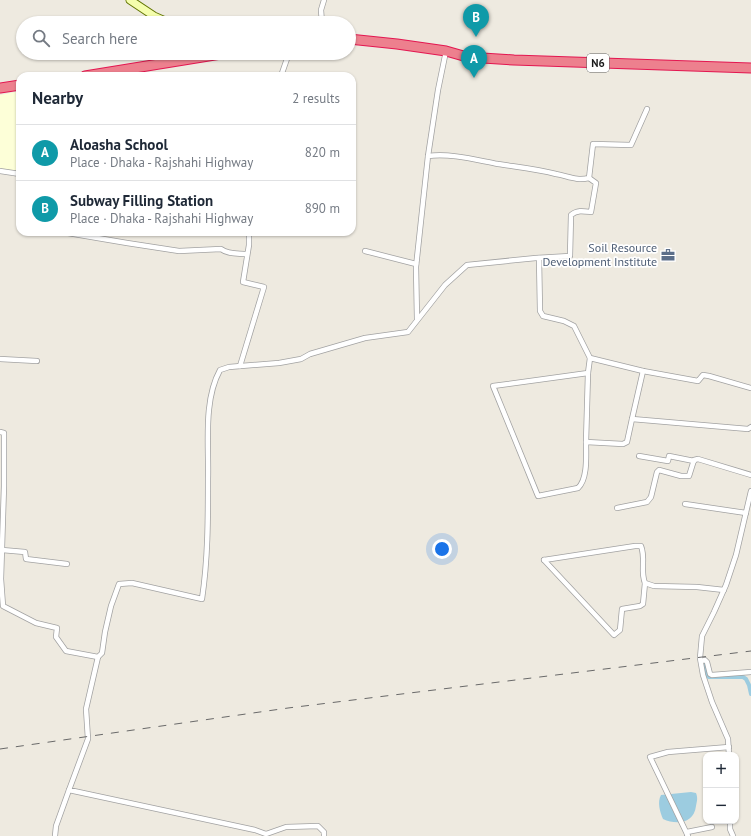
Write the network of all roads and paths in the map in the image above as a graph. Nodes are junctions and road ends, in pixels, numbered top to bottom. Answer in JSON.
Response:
{"nodes":[{"id":1,"x":130,"y":0,"type":"edge"},
{"id":2,"x":324,"y":0,"type":"edge"},
{"id":3,"x":154,"y":16,"type":"edge"},
{"id":4,"x":321,"y":16,"type":"edge"},
{"id":5,"x":356,"y":40,"type":"edge"},
{"id":6,"x":446,"y":51,"type":"junction"},
{"id":7,"x":184,"y":60,"type":"edge"},
{"id":8,"x":287,"y":60,"type":"edge"},
{"id":9,"x":751,"y":62,"type":"edge"},
{"id":10,"x":751,"y":68,"type":"edge"},
{"id":11,"x":110,"y":72,"type":"edge"},
{"id":12,"x":282,"y":72,"type":"edge"},
{"id":13,"x":16,"y":85,"type":"edge"},
{"id":14,"x":0,"y":88,"type":"edge"},
{"id":15,"x":647,"y":109,"type":"dead end"},
{"id":16,"x":428,"y":156,"type":"junction"},
{"id":17,"x":0,"y":171,"type":"edge"},
{"id":18,"x":16,"y":173,"type":"edge"},
{"id":19,"x":589,"y":178,"type":"junction"},
{"id":20,"x":86,"y":236,"type":"edge"},
{"id":21,"x":249,"y":236,"type":"edge"},
{"id":22,"x":365,"y":251,"type":"dead end"},
{"id":23,"x":248,"y":254,"type":"junction"},
{"id":24,"x":539,"y":258,"type":"junction"},
{"id":25,"x":416,"y":264,"type":"junction"},
{"id":26,"x":418,"y":320,"type":"junction"},
{"id":27,"x":590,"y":358,"type":"junction"},
{"id":28,"x":0,"y":359,"type":"edge"},
{"id":29,"x":37,"y":361,"type":"dead end"},
{"id":30,"x":240,"y":366,"type":"junction"},
{"id":31,"x":643,"y":371,"type":"junction"},
{"id":32,"x":588,"y":373,"type":"junction"},
{"id":33,"x":751,"y":388,"type":"edge"},
{"id":34,"x":632,"y":419,"type":"junction"},
{"id":35,"x":751,"y":427,"type":"edge"},
{"id":36,"x":0,"y":432,"type":"edge"},
{"id":37,"x":586,"y":442,"type":"junction"},
{"id":38,"x":639,"y":456,"type":"dead end"},
{"id":39,"x":694,"y":461,"type":"junction"},
{"id":40,"x":751,"y":475,"type":"edge"},
{"id":41,"x":751,"y":491,"type":"edge"},
{"id":42,"x":685,"y":504,"type":"dead end"},
{"id":43,"x":617,"y":508,"type":"dead end"},
{"id":44,"x":746,"y":513,"type":"junction"},
{"id":45,"x":2,"y":550,"type":"junction"},
{"id":46,"x":67,"y":564,"type":"dead end"},
{"id":47,"x":645,"y":583,"type":"junction"},
{"id":48,"x":724,"y":590,"type":"junction"},
{"id":49,"x":2,"y":606,"type":"edge"},
{"id":50,"x":98,"y":657,"type":"junction"},
{"id":51,"x":701,"y":661,"type":"junction"},
{"id":52,"x":751,"y":672,"type":"edge"},
{"id":53,"x":729,"y":747,"type":"junction"},
{"id":54,"x":729,"y":752,"type":"edge"},
{"id":55,"x":69,"y":790,"type":"junction"},
{"id":56,"x":730,"y":824,"type":"edge"},
{"id":57,"x":712,"y":827,"type":"dead end"},
{"id":58,"x":55,"y":836,"type":"edge"},
{"id":59,"x":324,"y":836,"type":"edge"},
{"id":60,"x":688,"y":836,"type":"edge"},
{"id":61,"x":732,"y":836,"type":"edge"}],
"edges":[{"from":1,"to":3,"type":"street"},
{"from":2,"to":4,"type":"street"},
{"from":5,"to":6,"type":"highway","number":"N6"},
{"from":6,"to":9,"type":"highway","number":"N6"},
{"from":6,"to":10,"type":"highway","number":"N6"},
{"from":6,"to":16,"type":"street"},
{"from":7,"to":11,"type":"highway"},
{"from":8,"to":12,"type":"street"},
{"from":13,"to":14,"type":"highway"},
{"from":15,"to":19,"type":"street"},
{"from":16,"to":19,"type":"street"},
{"from":16,"to":25,"type":"street"},
{"from":17,"to":18,"type":"street"},
{"from":19,"to":24,"type":"street"},
{"from":20,"to":23,"type":"street"},
{"from":21,"to":23,"type":"street"},
{"from":22,"to":25,"type":"street"},
{"from":23,"to":30,"type":"street"},
{"from":24,"to":26,"type":"street"},
{"from":24,"to":27,"type":"street"},
{"from":25,"to":26,"type":"street"},
{"from":26,"to":30,"type":"street"},
{"from":27,"to":31,"type":"street"},
{"from":27,"to":32,"type":"street"},
{"from":28,"to":29,"type":"street"},
{"from":30,"to":50,"type":"street"},
{"from":31,"to":33,"type":"street"},
{"from":31,"to":34,"type":"street"},
{"from":32,"to":37,"type":"street"},
{"from":32,"to":37,"type":"street"},
{"from":34,"to":35,"type":"street"},
{"from":34,"to":37,"type":"street"},
{"from":36,"to":45,"type":"street"},
{"from":38,"to":39,"type":"street"},
{"from":39,"to":40,"type":"street"},
{"from":39,"to":43,"type":"street"},
{"from":41,"to":44,"type":"street"},
{"from":42,"to":44,"type":"street"},
{"from":44,"to":48,"type":"street"},
{"from":45,"to":46,"type":"street"},
{"from":45,"to":49,"type":"street"},
{"from":47,"to":47,"type":"street"},
{"from":47,"to":48,"type":"street"},
{"from":48,"to":51,"type":"street"},
{"from":49,"to":50,"type":"street"},
{"from":50,"to":55,"type":"street"},
{"from":51,"to":52,"type":"street"},
{"from":51,"to":53,"type":"street"},
{"from":53,"to":54,"type":"street"},
{"from":53,"to":60,"type":"street"},
{"from":55,"to":58,"type":"street"},
{"from":55,"to":59,"type":"street"},
{"from":56,"to":61,"type":"street"},
{"from":57,"to":60,"type":"street"}]}
